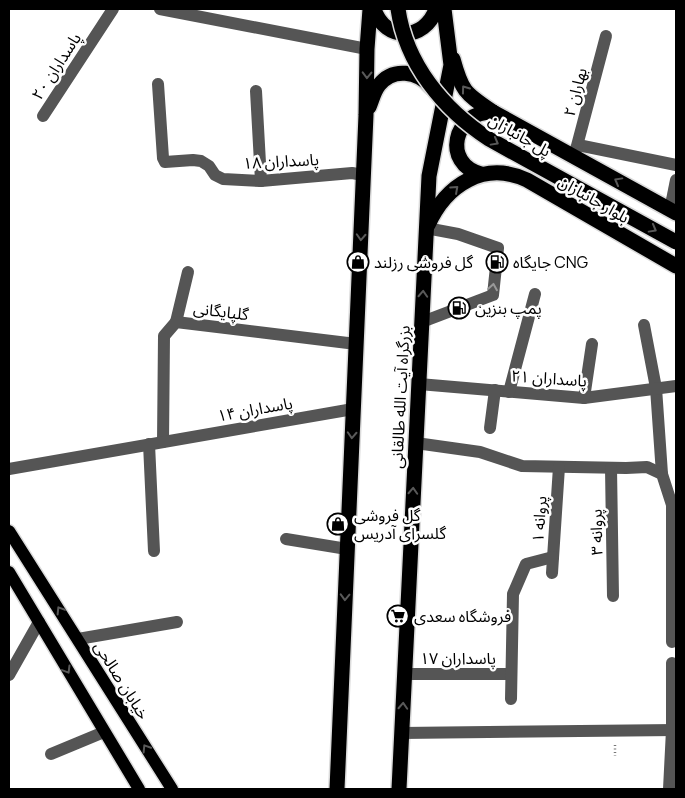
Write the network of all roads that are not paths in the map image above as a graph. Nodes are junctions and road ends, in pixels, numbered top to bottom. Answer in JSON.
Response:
{"nodes":[{"id":1,"x":113,"y":9,"type":"edge"},
{"id":2,"x":160,"y":9,"type":"edge"},
{"id":3,"x":370,"y":9,"type":"edge"},
{"id":4,"x":374,"y":9,"type":"edge"},
{"id":5,"x":398,"y":9,"type":"edge"},
{"id":6,"x":436,"y":9,"type":"edge"},
{"id":7,"x":444,"y":9,"type":"edge"},
{"id":8,"x":180,"y":11,"type":"edge"},
{"id":9,"x":606,"y":36,"type":"dead end"},
{"id":10,"x":450,"y":46,"type":"junction"},
{"id":11,"x":367,"y":49,"type":"junction"},
{"id":12,"x":158,"y":84,"type":"dead end"},
{"id":13,"x":256,"y":91,"type":"dead end"},
{"id":14,"x":493,"y":112,"type":"junction"},
{"id":15,"x":366,"y":115,"type":"junction"},
{"id":16,"x":43,"y":116,"type":"dead end"},
{"id":17,"x":576,"y":151,"type":"junction"},
{"id":18,"x":676,"y":166,"type":"edge"},
{"id":19,"x":430,"y":167,"type":"junction"},
{"id":20,"x":481,"y":174,"type":"junction"},
{"id":21,"x":363,"y":175,"type":"junction"},
{"id":22,"x":676,"y":180,"type":"edge"},
{"id":23,"x":261,"y":181,"type":"junction"},
{"id":24,"x":673,"y":211,"type":"edge"},
{"id":25,"x":426,"y":228,"type":"junction"},
{"id":26,"x":676,"y":242,"type":"edge"},
{"id":27,"x":676,"y":266,"type":"edge"},
{"id":28,"x":188,"y":272,"type":"dead end"},
{"id":29,"x":535,"y":294,"type":"dead end"},
{"id":30,"x":176,"y":322,"type":"junction"},
{"id":31,"x":422,"y":322,"type":"junction"},
{"id":32,"x":644,"y":325,"type":"dead end"},
{"id":33,"x":356,"y":344,"type":"junction"},
{"id":34,"x":592,"y":344,"type":"dead end"},
{"id":35,"x":419,"y":384,"type":"junction"},
{"id":36,"x":676,"y":386,"type":"edge"},
{"id":37,"x":656,"y":388,"type":"junction"},
{"id":38,"x":495,"y":390,"type":"junction"},
{"id":39,"x":509,"y":392,"type":"junction"},
{"id":40,"x":584,"y":398,"type":"junction"},
{"id":41,"x":353,"y":409,"type":"junction"},
{"id":42,"x":490,"y":428,"type":"dead end"},
{"id":43,"x":163,"y":442,"type":"junction"},
{"id":44,"x":416,"y":443,"type":"junction"},
{"id":45,"x":149,"y":444,"type":"junction"},
{"id":46,"x":559,"y":467,"type":"junction"},
{"id":47,"x":611,"y":468,"type":"junction"},
{"id":48,"x":9,"y":469,"type":"edge"},
{"id":49,"x":662,"y":474,"type":"junction"},
{"id":50,"x":9,"y":530,"type":"edge"},
{"id":51,"x":674,"y":533,"type":"edge"},
{"id":52,"x":286,"y":539,"type":"dead end"},
{"id":53,"x":347,"y":548,"type":"junction"},
{"id":54,"x":154,"y":551,"type":"dead end"},
{"id":55,"x":553,"y":556,"type":"junction"},
{"id":56,"x":9,"y":572,"type":"edge"},
{"id":57,"x":552,"y":573,"type":"dead end"},
{"id":58,"x":613,"y":596,"type":"dead end"},
{"id":59,"x":39,"y":622,"type":"junction"},
{"id":60,"x":177,"y":622,"type":"dead end"},
{"id":61,"x":78,"y":640,"type":"junction"},
{"id":62,"x":672,"y":642,"type":"dead end"},
{"id":63,"x":15,"y":653,"type":"edge"},
{"id":64,"x":672,"y":663,"type":"dead end"},
{"id":65,"x":404,"y":674,"type":"junction"},
{"id":66,"x":511,"y":674,"type":"junction"},
{"id":67,"x":9,"y":675,"type":"edge"},
{"id":68,"x":511,"y":699,"type":"dead end"},
{"id":69,"x":674,"y":730,"type":"edge"},
{"id":70,"x":104,"y":732,"type":"junction"},
{"id":71,"x":401,"y":733,"type":"junction"},
{"id":72,"x":51,"y":754,"type":"dead end"},
{"id":73,"x":139,"y":789,"type":"edge"},
{"id":74,"x":172,"y":789,"type":"edge"},
{"id":75,"x":337,"y":789,"type":"edge"},
{"id":76,"x":398,"y":789,"type":"edge"},
{"id":77,"x":669,"y":789,"type":"edge"}],
"edges":[{"from":1,"to":16,"type":"street","name":"پاسداران ۲۰"},
{"from":2,"to":8,"type":"street"},
{"from":3,"to":11,"type":"highway"},
{"from":4,"to":6,"type":"highway"},
{"from":5,"to":26,"type":"highway","name":"پل جانبازان","one_way":true,"bridge":true},
{"from":7,"to":10,"type":"highway","name":"بزرگراه آیت الله طالقانی"},
{"from":8,"to":11,"type":"street"},
{"from":9,"to":17,"type":"street","name":"بهاران ۲"},
{"from":14,"to":10,"type":"highway","name":"بلوار جانبازان","one_way":true},
{"from":10,"to":19,"type":"highway","name":"بزرگراه آیت الله طالقانی"},
{"from":11,"to":15,"type":"highway","one_way":true},
{"from":12,"to":23,"type":"street","name":"پاسداران ۱۸"},
{"from":13,"to":23,"type":"street"},
{"from":14,"to":17,"type":"highway","name":"بلوار جانبازان"},
{"from":14,"to":20,"type":"highway"},
{"from":15,"to":19,"type":"highway"},
{"from":15,"to":21,"type":"highway"},
{"from":17,"to":18,"type":"street"},
{"from":24,"to":17,"type":"highway","name":"بلوار جانبازان","one_way":true},
{"from":19,"to":25,"type":"highway","name":"بزرگراه آیت الله طالقانی"},
{"from":25,"to":20,"type":"highway","name":"بلوار جانبازان","one_way":true},
{"from":20,"to":27,"type":"highway","name":"بلوار جانبازان"},
{"from":21,"to":23,"type":"street","name":"پاسداران ۱۸"},
{"from":21,"to":33,"type":"highway","one_way":true},
{"from":22,"to":24,"type":"street"},
{"from":31,"to":25,"type":"highway","name":"بزرگراه آیت الله طالقانی","one_way":true},
{"from":31,"to":25,"type":"street","one_way":true},
{"from":28,"to":30,"type":"street"},
{"from":29,"to":39,"type":"street"},
{"from":30,"to":33,"type":"street","name":"گلپایگانی"},
{"from":30,"to":43,"type":"street","name":"گلپایگانی"},
{"from":31,"to":35,"type":"highway","name":"بزرگراه آیت الله طالقانی"},
{"from":32,"to":37,"type":"street"},
{"from":33,"to":41,"type":"highway"},
{"from":34,"to":40,"type":"street"},
{"from":35,"to":38,"type":"street","name":"پاسداران ۲۱"},
{"from":35,"to":44,"type":"highway","name":"بزرگراه آیت الله طالقانی"},
{"from":36,"to":37,"type":"street","name":"پاسداران ۲۱"},
{"from":37,"to":40,"type":"street","name":"پاسداران ۲۱"},
{"from":37,"to":49,"type":"street"},
{"from":38,"to":39,"type":"street","name":"پاسداران ۲۱"},
{"from":38,"to":42,"type":"street"},
{"from":39,"to":40,"type":"street","name":"پاسداران ۲۱"},
{"from":41,"to":43,"type":"street","name":"پاسداران ۱۴"},
{"from":41,"to":53,"type":"highway","one_way":true},
{"from":43,"to":45,"type":"street","name":"پاسداران ۱۴"},
{"from":44,"to":46,"type":"street"},
{"from":65,"to":44,"type":"highway","name":"بزرگراه آیت الله طالقانی","one_way":true},
{"from":45,"to":48,"type":"street","name":"پاسداران ۱۴"},
{"from":45,"to":54,"type":"street"},
{"from":46,"to":47,"type":"street"},
{"from":46,"to":55,"type":"street","name":"پروانه ۱"},
{"from":47,"to":49,"type":"street"},
{"from":47,"to":58,"type":"street","name":"پروانه ۳"},
{"from":49,"to":51,"type":"street"},
{"from":61,"to":50,"type":"main road","name":"خیابان صالحی","one_way":true},
{"from":51,"to":62,"type":"street"},
{"from":52,"to":53,"type":"street"},
{"from":53,"to":75,"type":"highway","one_way":true},
{"from":55,"to":57,"type":"street","name":"پروانه ۱"},
{"from":55,"to":66,"type":"street"},
{"from":56,"to":59,"type":"main road"},
{"from":59,"to":63,"type":"street"},
{"from":59,"to":70,"type":"main road","one_way":true},
{"from":60,"to":61,"type":"street"},
{"from":74,"to":61,"type":"main road","name":"خیابان صالحی","one_way":true},
{"from":63,"to":67,"type":"street"},
{"from":64,"to":69,"type":"street"},
{"from":65,"to":66,"type":"street","name":"پاسداران ۱۷"},
{"from":71,"to":65,"type":"highway","name":"بزرگراه آیت الله طالقانی","one_way":true},
{"from":66,"to":68,"type":"street"},
{"from":69,"to":71,"type":"street"},
{"from":69,"to":77,"type":"street"},
{"from":70,"to":72,"type":"street"},
{"from":70,"to":73,"type":"main road"},
{"from":71,"to":76,"type":"highway","name":"بزرگراه آیت الله طالقانی"}]}
